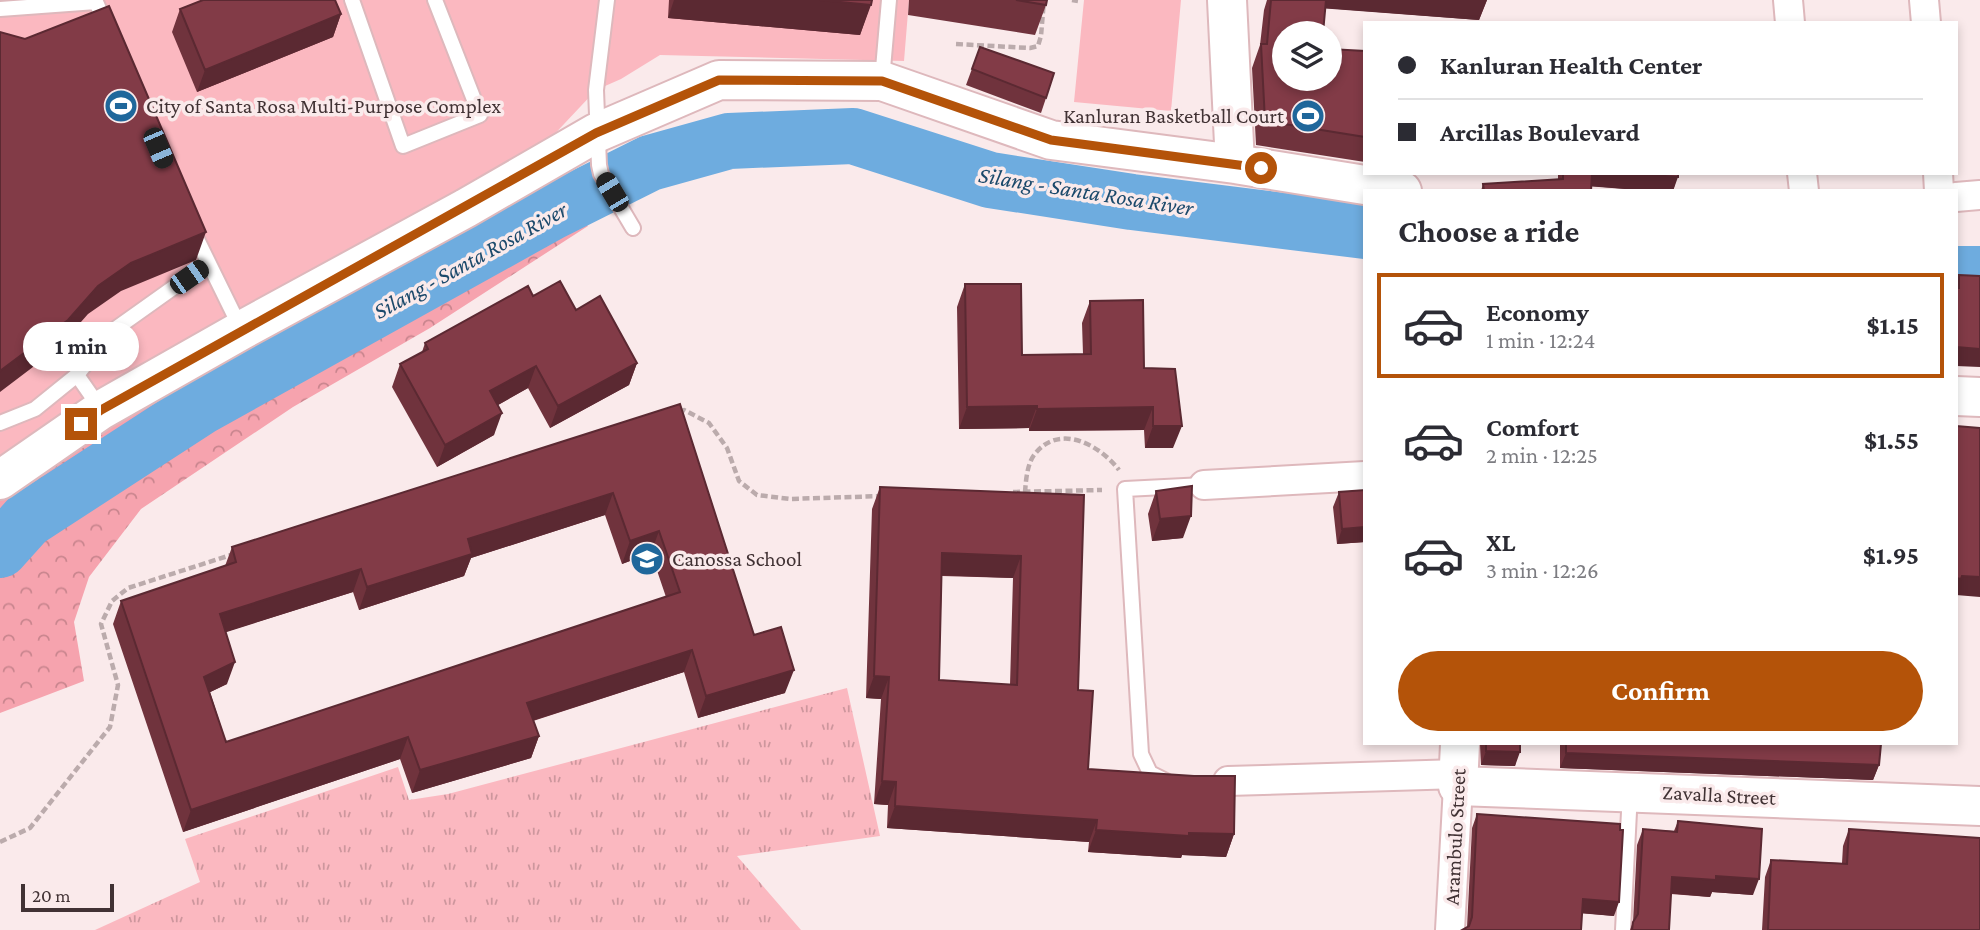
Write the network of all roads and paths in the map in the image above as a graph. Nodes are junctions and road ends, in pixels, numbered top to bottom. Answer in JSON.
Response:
{"nodes":[{"id":1,"x":352,"y":0,"type":"edge"},
{"id":2,"x":435,"y":0,"type":"edge"},
{"id":3,"x":607,"y":0,"type":"edge"},
{"id":4,"x":890,"y":0,"type":"edge"},
{"id":5,"x":1044,"y":0,"type":"edge"},
{"id":6,"x":1072,"y":0,"type":"edge"},
{"id":7,"x":1227,"y":0,"type":"edge"},
{"id":8,"x":1788,"y":0,"type":"edge"},
{"id":9,"x":1924,"y":0,"type":"edge"},
{"id":10,"x":101,"y":1,"type":"edge"},
{"id":11,"x":1078,"y":1,"type":"edge"},
{"id":12,"x":0,"y":9,"type":"edge"},
{"id":13,"x":1790,"y":21,"type":"edge"},
{"id":14,"x":1926,"y":21,"type":"edge"},
{"id":15,"x":112,"y":41,"type":"edge"},
{"id":16,"x":956,"y":44,"type":"dead end"},
{"id":17,"x":882,"y":81,"type":"junction"},
{"id":18,"x":596,"y":133,"type":"junction"},
{"id":19,"x":1235,"y":164,"type":"junction"},
{"id":20,"x":1390,"y":189,"type":"edge"},
{"id":21,"x":1980,"y":195,"type":"edge"},
{"id":22,"x":1958,"y":197,"type":"edge"},
{"id":23,"x":188,"y":219,"type":"edge"},
{"id":24,"x":633,"y":228,"type":"dead end"},
{"id":25,"x":208,"y":263,"type":"junction"},
{"id":26,"x":242,"y":330,"type":"junction"},
{"id":27,"x":77,"y":375,"type":"junction"},
{"id":28,"x":1958,"y":396,"type":"edge"},
{"id":29,"x":1980,"y":397,"type":"edge"},
{"id":30,"x":101,"y":410,"type":"junction"},
{"id":31,"x":670,"y":414,"type":"edge"},
{"id":32,"x":0,"y":423,"type":"edge"},
{"id":33,"x":1363,"y":476,"type":"edge"},
{"id":34,"x":0,"y":480,"type":"edge"},
{"id":35,"x":1204,"y":485,"type":"joint"},
{"id":36,"x":1125,"y":489,"type":"junction"},
{"id":37,"x":1011,"y":492,"type":"edge"},
{"id":38,"x":1024,"y":492,"type":"junction"},
{"id":39,"x":889,"y":495,"type":"edge"},
{"id":40,"x":234,"y":554,"type":"edge"},
{"id":41,"x":1459,"y":768,"type":"edge"},
{"id":42,"x":1222,"y":781,"type":"edge"},
{"id":43,"x":1180,"y":782,"type":"edge"},
{"id":44,"x":1630,"y":791,"type":"junction"},
{"id":45,"x":1980,"y":806,"type":"edge"},
{"id":46,"x":0,"y":842,"type":"edge"},
{"id":47,"x":1450,"y":930,"type":"edge"},
{"id":48,"x":1623,"y":930,"type":"edge"}],
"edges":[{"from":1,"to":2,"type":"lane"},
{"from":3,"to":18,"type":"lane"},
{"from":4,"to":17,"type":"lane"},
{"from":5,"to":16,"type":"path"},
{"from":6,"to":11,"type":"path"},
{"from":7,"to":19,"type":"main road"},
{"from":8,"to":13,"type":"street"},
{"from":9,"to":14,"type":"street"},
{"from":10,"to":12,"type":"lane"},
{"from":10,"to":15,"type":"lane"},
{"from":17,"to":18,"type":"main road"},
{"from":17,"to":19,"type":"main road"},
{"from":18,"to":24,"type":"lane"},
{"from":18,"to":26,"type":"main road"},
{"from":19,"to":20,"type":"main road"},
{"from":21,"to":22,"type":"street"},
{"from":23,"to":25,"type":"lane"},
{"from":25,"to":26,"type":"lane"},
{"from":25,"to":27,"type":"lane"},
{"from":26,"to":30,"type":"main road"},
{"from":27,"to":30,"type":"lane"},
{"from":27,"to":32,"type":"lane"},
{"from":28,"to":29,"type":"main road"},
{"from":30,"to":34,"type":"main road"},
{"from":31,"to":39,"type":"path"},
{"from":33,"to":35,"type":"street"},
{"from":35,"to":36,"type":"lane"},
{"from":36,"to":38,"type":"path"},
{"from":36,"to":38,"type":"path"},
{"from":36,"to":43,"type":"lane"},
{"from":37,"to":38,"type":"path"},
{"from":40,"to":46,"type":"path"},
{"from":41,"to":42,"type":"street"},
{"from":41,"to":44,"type":"main road","name":"Zavalla Street"},
{"from":41,"to":47,"type":"street","name":"Arambulo Street"},
{"from":44,"to":45,"type":"main road","name":"Zavalla Street"},
{"from":44,"to":48,"type":"lane"}]}
